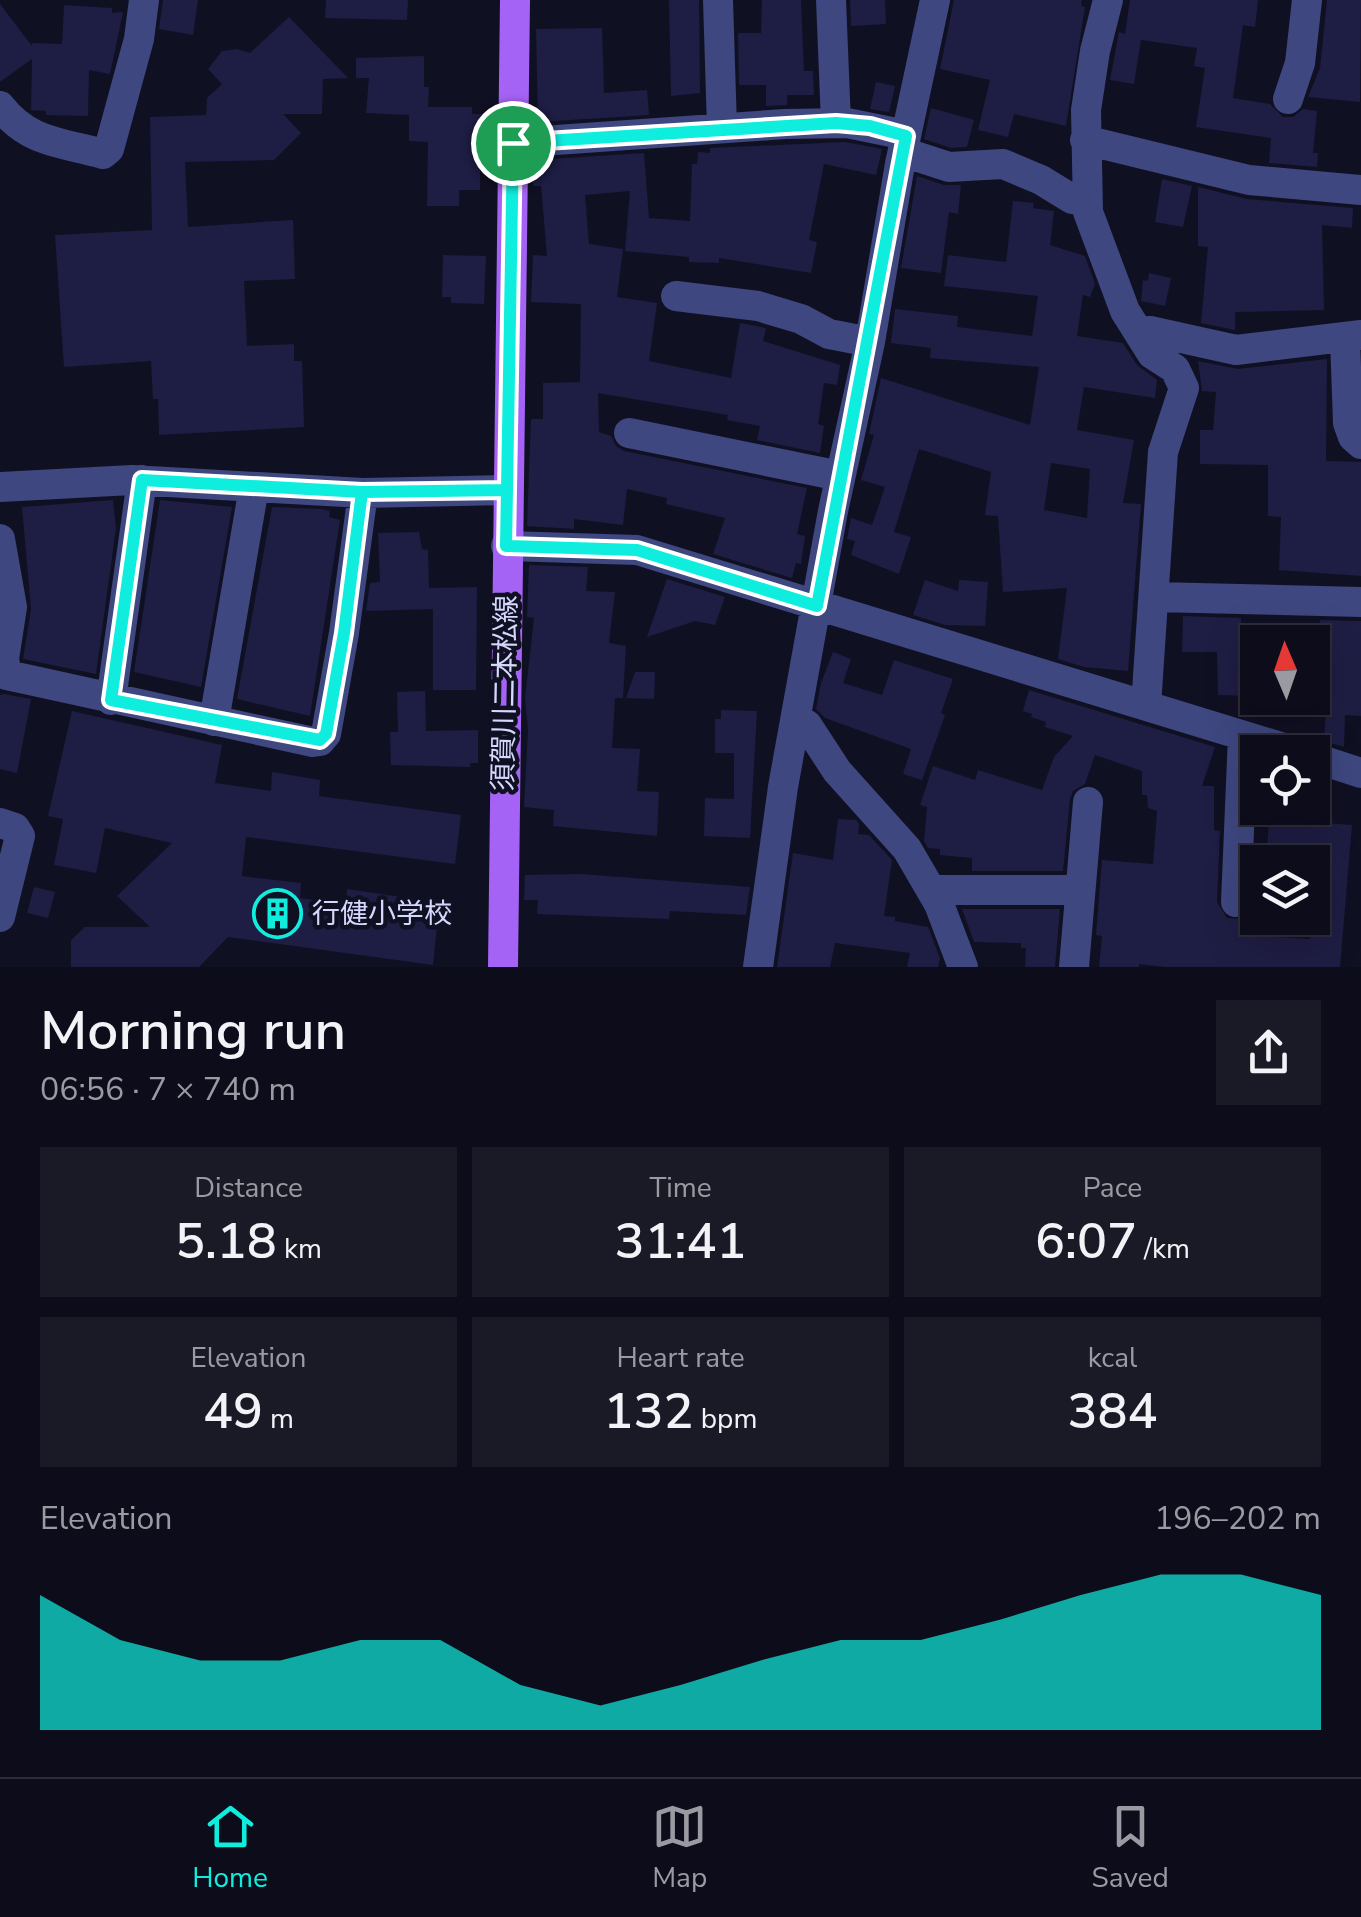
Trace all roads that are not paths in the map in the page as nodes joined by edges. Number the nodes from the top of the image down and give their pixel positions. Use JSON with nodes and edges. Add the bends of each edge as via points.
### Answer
{"nodes":[{"id":1,"x":144,"y":0,"type":"edge"},
{"id":2,"x":515,"y":0,"type":"edge"},
{"id":3,"x":718,"y":0,"type":"edge"},
{"id":4,"x":831,"y":0,"type":"edge"},
{"id":5,"x":935,"y":0,"type":"edge"},
{"id":6,"x":1108,"y":0,"type":"edge"},
{"id":7,"x":1306,"y":0,"type":"edge"},
{"id":8,"x":1288,"y":100,"type":"dead end"},
{"id":9,"x":0,"y":106,"type":"edge"},
{"id":10,"x":836,"y":123,"type":"junction"},
{"id":11,"x":722,"y":128,"type":"junction"},
{"id":12,"x":1085,"y":140,"type":"junction"},
{"id":13,"x":513,"y":143,"type":"junction"},
{"id":14,"x":904,"y":144,"type":"junction"},
{"id":15,"x":1361,"y":190,"type":"edge"},
{"id":16,"x":1087,"y":200,"type":"junction"},
{"id":17,"x":676,"y":296,"type":"dead end"},
{"id":18,"x":1140,"y":332,"type":"junction"},
{"id":19,"x":1353,"y":337,"type":"edge"},
{"id":20,"x":870,"y":342,"type":"junction"},
{"id":21,"x":629,"y":433,"type":"dead end"},
{"id":22,"x":1361,"y":444,"type":"edge"},
{"id":23,"x":840,"y":476,"type":"junction"},
{"id":24,"x":142,"y":480,"type":"junction"},
{"id":25,"x":254,"y":487,"type":"junction"},
{"id":26,"x":507,"y":490,"type":"junction"},
{"id":27,"x":1,"y":492,"type":"edge"},
{"id":28,"x":362,"y":492,"type":"junction"},
{"id":29,"x":0,"y":539,"type":"edge"},
{"id":30,"x":506,"y":546,"type":"junction"},
{"id":31,"x":3,"y":575,"type":"edge"},
{"id":32,"x":1155,"y":597,"type":"junction"},
{"id":33,"x":1361,"y":602,"type":"edge"},
{"id":34,"x":817,"y":606,"type":"junction"},
{"id":35,"x":111,"y":700,"type":"junction"},
{"id":36,"x":1146,"y":706,"type":"junction"},
{"id":37,"x":796,"y":719,"type":"junction"},
{"id":38,"x":214,"y":721,"type":"junction"},
{"id":39,"x":1240,"y":735,"type":"edge"},
{"id":40,"x":1330,"y":763,"type":"edge"},
{"id":41,"x":1361,"y":773,"type":"edge"},
{"id":42,"x":1240,"y":791,"type":"edge"},
{"id":43,"x":1088,"y":802,"type":"dead end"},
{"id":44,"x":0,"y":823,"type":"edge"},
{"id":45,"x":930,"y":890,"type":"junction"},
{"id":46,"x":1080,"y":890,"type":"junction"},
{"id":47,"x":1236,"y":902,"type":"dead end"},
{"id":48,"x":0,"y":917,"type":"edge"},
{"id":49,"x":503,"y":967,"type":"edge"},
{"id":50,"x":758,"y":967,"type":"edge"},
{"id":51,"x":962,"y":967,"type":"edge"},
{"id":52,"x":1074,"y":967,"type":"edge"}],
"edges":[{"from":1,"to":9,"type":"street","via":[[109,150],[102,154],[30,134]]},
{"from":2,"to":13,"type":"main road","name":"須賀川二本松線"},
{"from":3,"to":11,"type":"street"},
{"from":4,"to":10,"type":"street"},
{"from":5,"to":14,"type":"street"},
{"from":6,"to":12,"type":"street"},
{"from":7,"to":8,"type":"street","via":[[1300,63]]},
{"from":10,"to":11,"type":"street"},
{"from":10,"to":14,"type":"street","via":[[870,126]]},
{"from":11,"to":13,"type":"street"},
{"from":12,"to":15,"type":"street","via":[[1249,180]]},
{"from":12,"to":16,"type":"street"},
{"from":13,"to":26,"type":"main road","name":"須賀川二本松線"},
{"from":14,"to":16,"type":"street","via":[[949,167],[1003,164]]},
{"from":14,"to":20,"type":"street"},
{"from":16,"to":18,"type":"street","via":[[1125,311]]},
{"from":17,"to":20,"type":"street","via":[[758,306]]},
{"from":18,"to":19,"type":"street","via":[[1236,350]]},
{"from":18,"to":32,"type":"street","via":[[1152,354],[1176,369],[1184,388],[1163,452]]},
{"from":19,"to":22,"type":"street","via":[[1348,423]]},
{"from":20,"to":23,"type":"street"},
{"from":21,"to":23,"type":"street"},
{"from":23,"to":34,"type":"street"},
{"from":24,"to":25,"type":"street"},
{"from":24,"to":27,"type":"street"},
{"from":24,"to":35,"type":"street"},
{"from":25,"to":28,"type":"street"},
{"from":25,"to":38,"type":"street"},
{"from":26,"to":28,"type":"street"},
{"from":26,"to":30,"type":"main road","name":"須賀川二本松線"},
{"from":28,"to":38,"type":"street","via":[[326,734],[313,742]]},
{"from":29,"to":31,"type":"street"},
{"from":30,"to":34,"type":"street","via":[[637,550]]},
{"from":30,"to":49,"type":"main road","name":"須賀川二本松線"},
{"from":31,"to":35,"type":"street","via":[[13,618],[7,675]]},
{"from":32,"to":33,"type":"street"},
{"from":32,"to":36,"type":"street"},
{"from":34,"to":36,"type":"street"},
{"from":34,"to":37,"type":"street"},
{"from":35,"to":38,"type":"street"},
{"from":36,"to":39,"type":"street"},
{"from":37,"to":45,"type":"street","via":[[907,849]]},
{"from":37,"to":50,"type":"street"},
{"from":40,"to":41,"type":"street"},
{"from":42,"to":47,"type":"street"},
{"from":43,"to":46,"type":"street"},
{"from":44,"to":48,"type":"street","via":[[20,836]]},
{"from":45,"to":46,"type":"street"},
{"from":45,"to":51,"type":"street"},
{"from":46,"to":52,"type":"street"}]}
